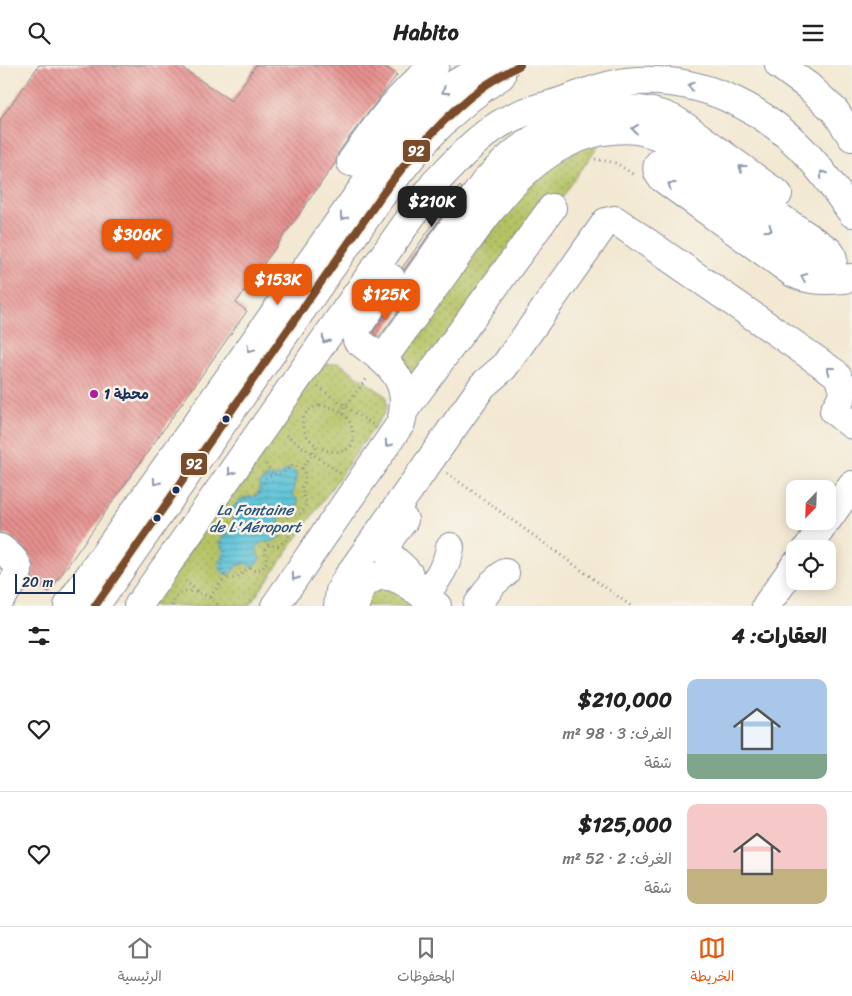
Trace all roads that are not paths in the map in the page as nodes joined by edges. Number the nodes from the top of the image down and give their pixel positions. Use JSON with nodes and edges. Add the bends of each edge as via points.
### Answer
{"nodes":[{"id":1,"x":435,"y":65,"type":"edge"},
{"id":2,"x":505,"y":65,"type":"edge"},
{"id":3,"x":520,"y":65,"type":"edge"},
{"id":4,"x":779,"y":65,"type":"edge"},
{"id":5,"x":562,"y":101,"type":"junction"},
{"id":6,"x":558,"y":137,"type":"junction"},
{"id":7,"x":852,"y":137,"type":"edge"},
{"id":8,"x":351,"y":162,"type":"dead end"},
{"id":9,"x":552,"y":208,"type":"dead end"},
{"id":10,"x":852,"y":213,"type":"edge"},
{"id":11,"x":852,"y":248,"type":"edge"},
{"id":12,"x":852,"y":278,"type":"edge"},
{"id":13,"x":375,"y":354,"type":"junction"},
{"id":14,"x":504,"y":367,"type":"junction"},
{"id":15,"x":405,"y":409,"type":"junction"},
{"id":16,"x":852,"y":425,"type":"edge"},
{"id":17,"x":852,"y":485,"type":"edge"},
{"id":18,"x":836,"y":507,"type":"edge"},
{"id":19,"x":140,"y":543,"type":"junction"},
{"id":20,"x":0,"y":548,"type":"edge"},
{"id":21,"x":364,"y":553,"type":"junction"},
{"id":22,"x":786,"y":578,"type":"edge"},
{"id":23,"x":418,"y":592,"type":"edge"},
{"id":24,"x":0,"y":598,"type":"edge"},
{"id":25,"x":68,"y":606,"type":"edge"},
{"id":26,"x":78,"y":606,"type":"edge"},
{"id":27,"x":95,"y":606,"type":"edge"},
{"id":28,"x":138,"y":606,"type":"edge"},
{"id":29,"x":275,"y":606,"type":"edge"},
{"id":30,"x":338,"y":606,"type":"edge"},
{"id":31,"x":356,"y":606,"type":"edge"},
{"id":32,"x":477,"y":606,"type":"edge"},
{"id":33,"x":491,"y":606,"type":"edge"},
{"id":34,"x":766,"y":606,"type":"edge"}],
"edges":[{"from":1,"to":8,"type":"street","via":[[396,102]]},
{"from":2,"to":25,"type":"street","one_way":true,"via":[[467,77],[440,93],[417,114]]},
{"from":3,"to":19,"type":"street","via":[[484,86],[413,153]]},
{"from":4,"to":7,"type":"street","via":[[835,111]]},
{"from":10,"to":5,"type":"street","one_way":true,"via":[[811,159],[783,131],[724,95],[692,85],[651,81],[593,89]]},
{"from":5,"to":13,"type":"street","via":[[501,142],[444,200],[355,331],[357,340]]},
{"from":5,"to":28,"type":"street","one_way":true,"via":[[516,115],[495,127],[462,154],[434,184]]},
{"from":11,"to":6,"type":"street","one_way":true,"via":[[672,119],[651,112],[606,110],[584,116]]},
{"from":12,"to":6,"type":"street","one_way":true,"via":[[817,280],[801,277],[662,178],[656,168],[663,159],[669,159],[820,265],[825,267],[833,261],[829,251],[655,134],[620,128]]},
{"from":6,"to":13,"type":"street","via":[[535,139],[517,151],[484,183]]},
{"from":9,"to":15,"type":"street"},
{"from":13,"to":15,"type":"street","via":[[395,371],[403,388]]},
{"from":16,"to":14,"type":"street","one_way":true,"via":[[834,411],[843,394],[840,379],[835,373],[615,220],[606,222]]},
{"from":14,"to":21,"type":"street","via":[[483,385]]},
{"from":14,"to":23,"type":"street","via":[[496,392],[388,543],[390,556],[411,575]]},
{"from":15,"to":29,"type":"street","one_way":true,"via":[[392,438]]},
{"from":17,"to":18,"type":"street"},
{"from":19,"to":26,"type":"street","via":[[120,548]]},
{"from":19,"to":27,"type":"street"},
{"from":20,"to":24,"type":"street","via":[[14,559],[19,572]]},
{"from":21,"to":23,"type":"street"},
{"from":21,"to":30,"type":"street","via":[[340,591]]},
{"from":22,"to":34,"type":"street"},
{"from":23,"to":31,"type":"street","via":[[387,575],[374,577],[357,595]]},
{"from":32,"to":33,"type":"street","via":[[493,583],[505,573],[501,589]]}]}
